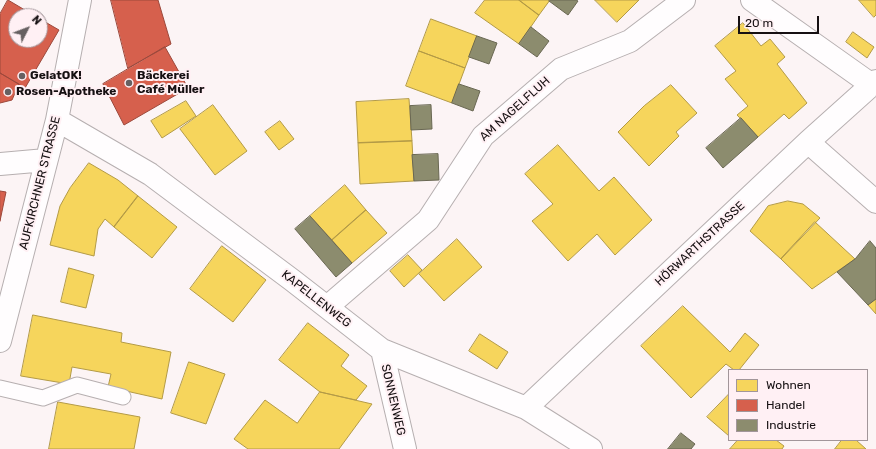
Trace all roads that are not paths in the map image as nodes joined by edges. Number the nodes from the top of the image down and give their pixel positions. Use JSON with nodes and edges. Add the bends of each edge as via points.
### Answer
{"nodes":[{"id":1,"x":80,"y":0,"type":"edge"},
{"id":2,"x":684,"y":0,"type":"edge"},
{"id":3,"x":752,"y":0,"type":"edge"},
{"id":4,"x":874,"y":83,"type":"edge"},
{"id":5,"x":57,"y":120,"type":"junction"},
{"id":6,"x":808,"y":142,"type":"junction"},
{"id":7,"x":46,"y":160,"type":"junction"},
{"id":8,"x":0,"y":164,"type":"edge"},
{"id":9,"x":876,"y":202,"type":"edge"},
{"id":10,"x":327,"y":307,"type":"junction"},
{"id":11,"x":0,"y":341,"type":"edge"},
{"id":12,"x":382,"y":350,"type":"junction"},
{"id":13,"x":0,"y":388,"type":"edge"},
{"id":14,"x":123,"y":397,"type":"dead end"},
{"id":15,"x":526,"y":408,"type":"junction"},
{"id":16,"x":404,"y":449,"type":"edge"},
{"id":17,"x":592,"y":449,"type":"edge"}],
"edges":[{"from":1,"to":5,"type":"street","name":"AUFKIRCHNER STRASSE"},
{"from":2,"to":10,"type":"street","name":"AM NAGELFLUH","via":[[630,41],[560,69],[530,94],[483,136],[428,220]]},
{"from":3,"to":4,"type":"street"},
{"from":4,"to":6,"type":"street","name":"HÖRWARTHSTRASSE"},
{"from":5,"to":7,"type":"street","name":"AUFKIRCHNER STRASSE"},
{"from":5,"to":10,"type":"street","name":"KAPELLENWEG","via":[[150,174]]},
{"from":6,"to":9,"type":"street"},
{"from":6,"to":15,"type":"street","name":"HÖRWARTHSTRASSE"},
{"from":7,"to":8,"type":"street"},
{"from":7,"to":11,"type":"street","name":"AUFKIRCHNER STRASSE"},
{"from":10,"to":12,"type":"street","name":"KAPELLENWEG"},
{"from":12,"to":15,"type":"street","name":"KAPELLENWEG"},
{"from":12,"to":16,"type":"street","name":"SONNENWEG"},
{"from":13,"to":14,"type":"lane","via":[[43,398],[77,385]]},
{"from":15,"to":17,"type":"street","name":"KAPELLENWEG"}]}
